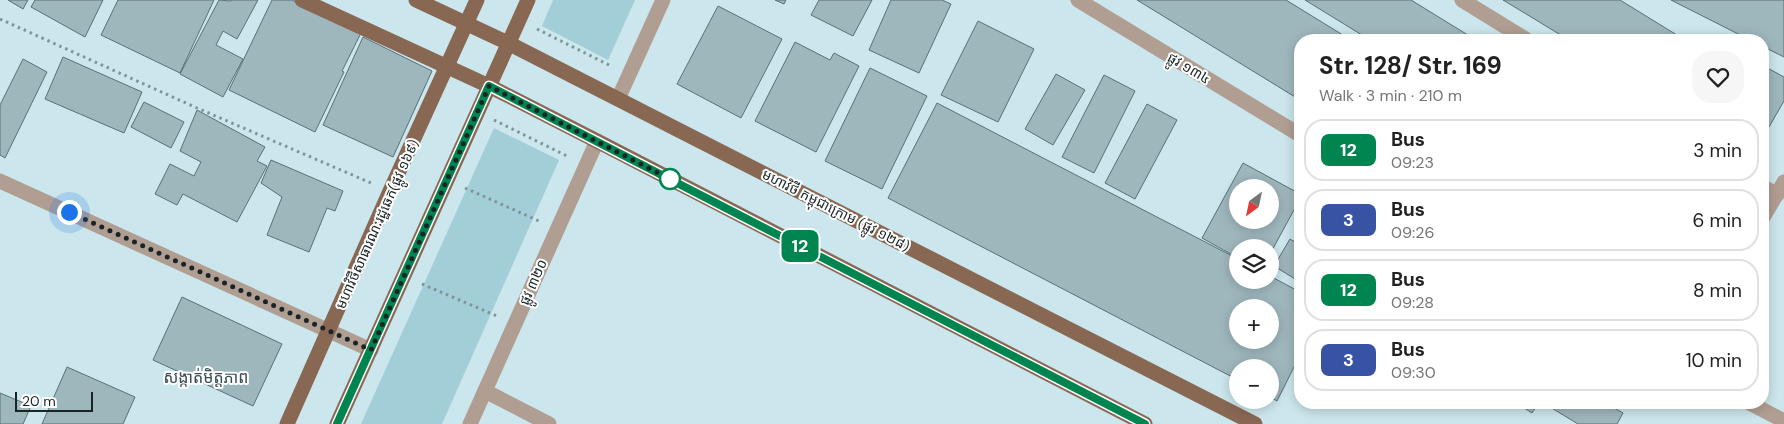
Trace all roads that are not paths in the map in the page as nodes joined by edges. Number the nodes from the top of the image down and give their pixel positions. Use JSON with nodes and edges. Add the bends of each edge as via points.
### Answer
{"nodes":[{"id":1,"x":302,"y":0,"type":"edge"},
{"id":2,"x":416,"y":0,"type":"edge"},
{"id":3,"x":477,"y":0,"type":"edge"},
{"id":4,"x":528,"y":0,"type":"edge"},
{"id":5,"x":663,"y":0,"type":"edge"},
{"id":6,"x":1078,"y":0,"type":"edge"},
{"id":7,"x":1462,"y":0,"type":"edge"},
{"id":8,"x":467,"y":24,"type":"junction"},
{"id":9,"x":1517,"y":34,"type":"edge"},
{"id":10,"x":508,"y":43,"type":"junction"},
{"id":11,"x":447,"y":67,"type":"junction"},
{"id":12,"x":489,"y":86,"type":"junction"},
{"id":13,"x":618,"y":99,"type":"junction"},
{"id":14,"x":1294,"y":131,"type":"edge"},
{"id":15,"x":597,"y":141,"type":"junction"},
{"id":16,"x":0,"y":181,"type":"edge"},
{"id":17,"x":1781,"y":188,"type":"edge"},
{"id":18,"x":1769,"y":208,"type":"edge"},
{"id":19,"x":329,"y":331,"type":"junction"},
{"id":20,"x":371,"y":350,"type":"junction"},
{"id":21,"x":485,"y":391,"type":"junction"},
{"id":22,"x":1761,"y":409,"type":"edge"},
{"id":23,"x":1784,"y":421,"type":"edge"},
{"id":24,"x":287,"y":424,"type":"edge"},
{"id":25,"x":337,"y":424,"type":"edge"},
{"id":26,"x":470,"y":424,"type":"edge"},
{"id":27,"x":549,"y":424,"type":"edge"},
{"id":28,"x":1145,"y":424,"type":"edge"},
{"id":29,"x":1255,"y":424,"type":"edge"}],
"edges":[{"from":1,"to":11,"type":"main road"},
{"from":2,"to":8,"type":"main road","name":"មហាវិថី កម្ពុជាក្រោម (ផ្លូវ ១២៨)"},
{"from":3,"to":8,"type":"main road","name":"មហាវិថីសាធារណៈរដ្ឋឆេក(ផ្លូវ ១៦៩)"},
{"from":4,"to":10,"type":"main road"},
{"from":5,"to":13,"type":"street"},
{"from":6,"to":14,"type":"street","name":"ផ្លូវ ១៣៤"},
{"from":7,"to":9,"type":"street"},
{"from":8,"to":10,"type":"main road","name":"មហាវិថី កម្ពុជាក្រោម (ផ្លូវ ១២៨)"},
{"from":8,"to":11,"type":"main road","name":"មហាវិថីសាធារណៈរដ្ឋឆេក(ផ្លូវ ១៦៩)"},
{"from":10,"to":12,"type":"main road"},
{"from":10,"to":13,"type":"main road","name":"មហាវិថី កម្ពុជាក្រោម (ផ្លូវ ១២៨)"},
{"from":11,"to":12,"type":"main road"},
{"from":11,"to":19,"type":"main road","name":"មហាវិថីសាធារណៈរដ្ឋឆេក(ផ្លូវ ១៦៩)"},
{"from":12,"to":15,"type":"main road"},
{"from":12,"to":20,"type":"main road"},
{"from":13,"to":29,"type":"main road","name":"មហាវិថី កម្ពុជាក្រោម (ផ្លូវ ១២៨)"},
{"from":15,"to":21,"type":"street","name":"ផ្លូវ ៣២០"},
{"from":15,"to":28,"type":"main road"},
{"from":16,"to":19,"type":"street"},
{"from":17,"to":18,"type":"street"},
{"from":19,"to":20,"type":"street"},
{"from":19,"to":24,"type":"main road","name":"មហាវិថីសាធារណៈរដ្ឋឆេក(ផ្លូវ ១៦៩)"},
{"from":20,"to":25,"type":"main road"},
{"from":21,"to":26,"type":"street","name":"ផ្លូវ ៣២០"},
{"from":21,"to":27,"type":"street"},
{"from":22,"to":23,"type":"street"}]}
